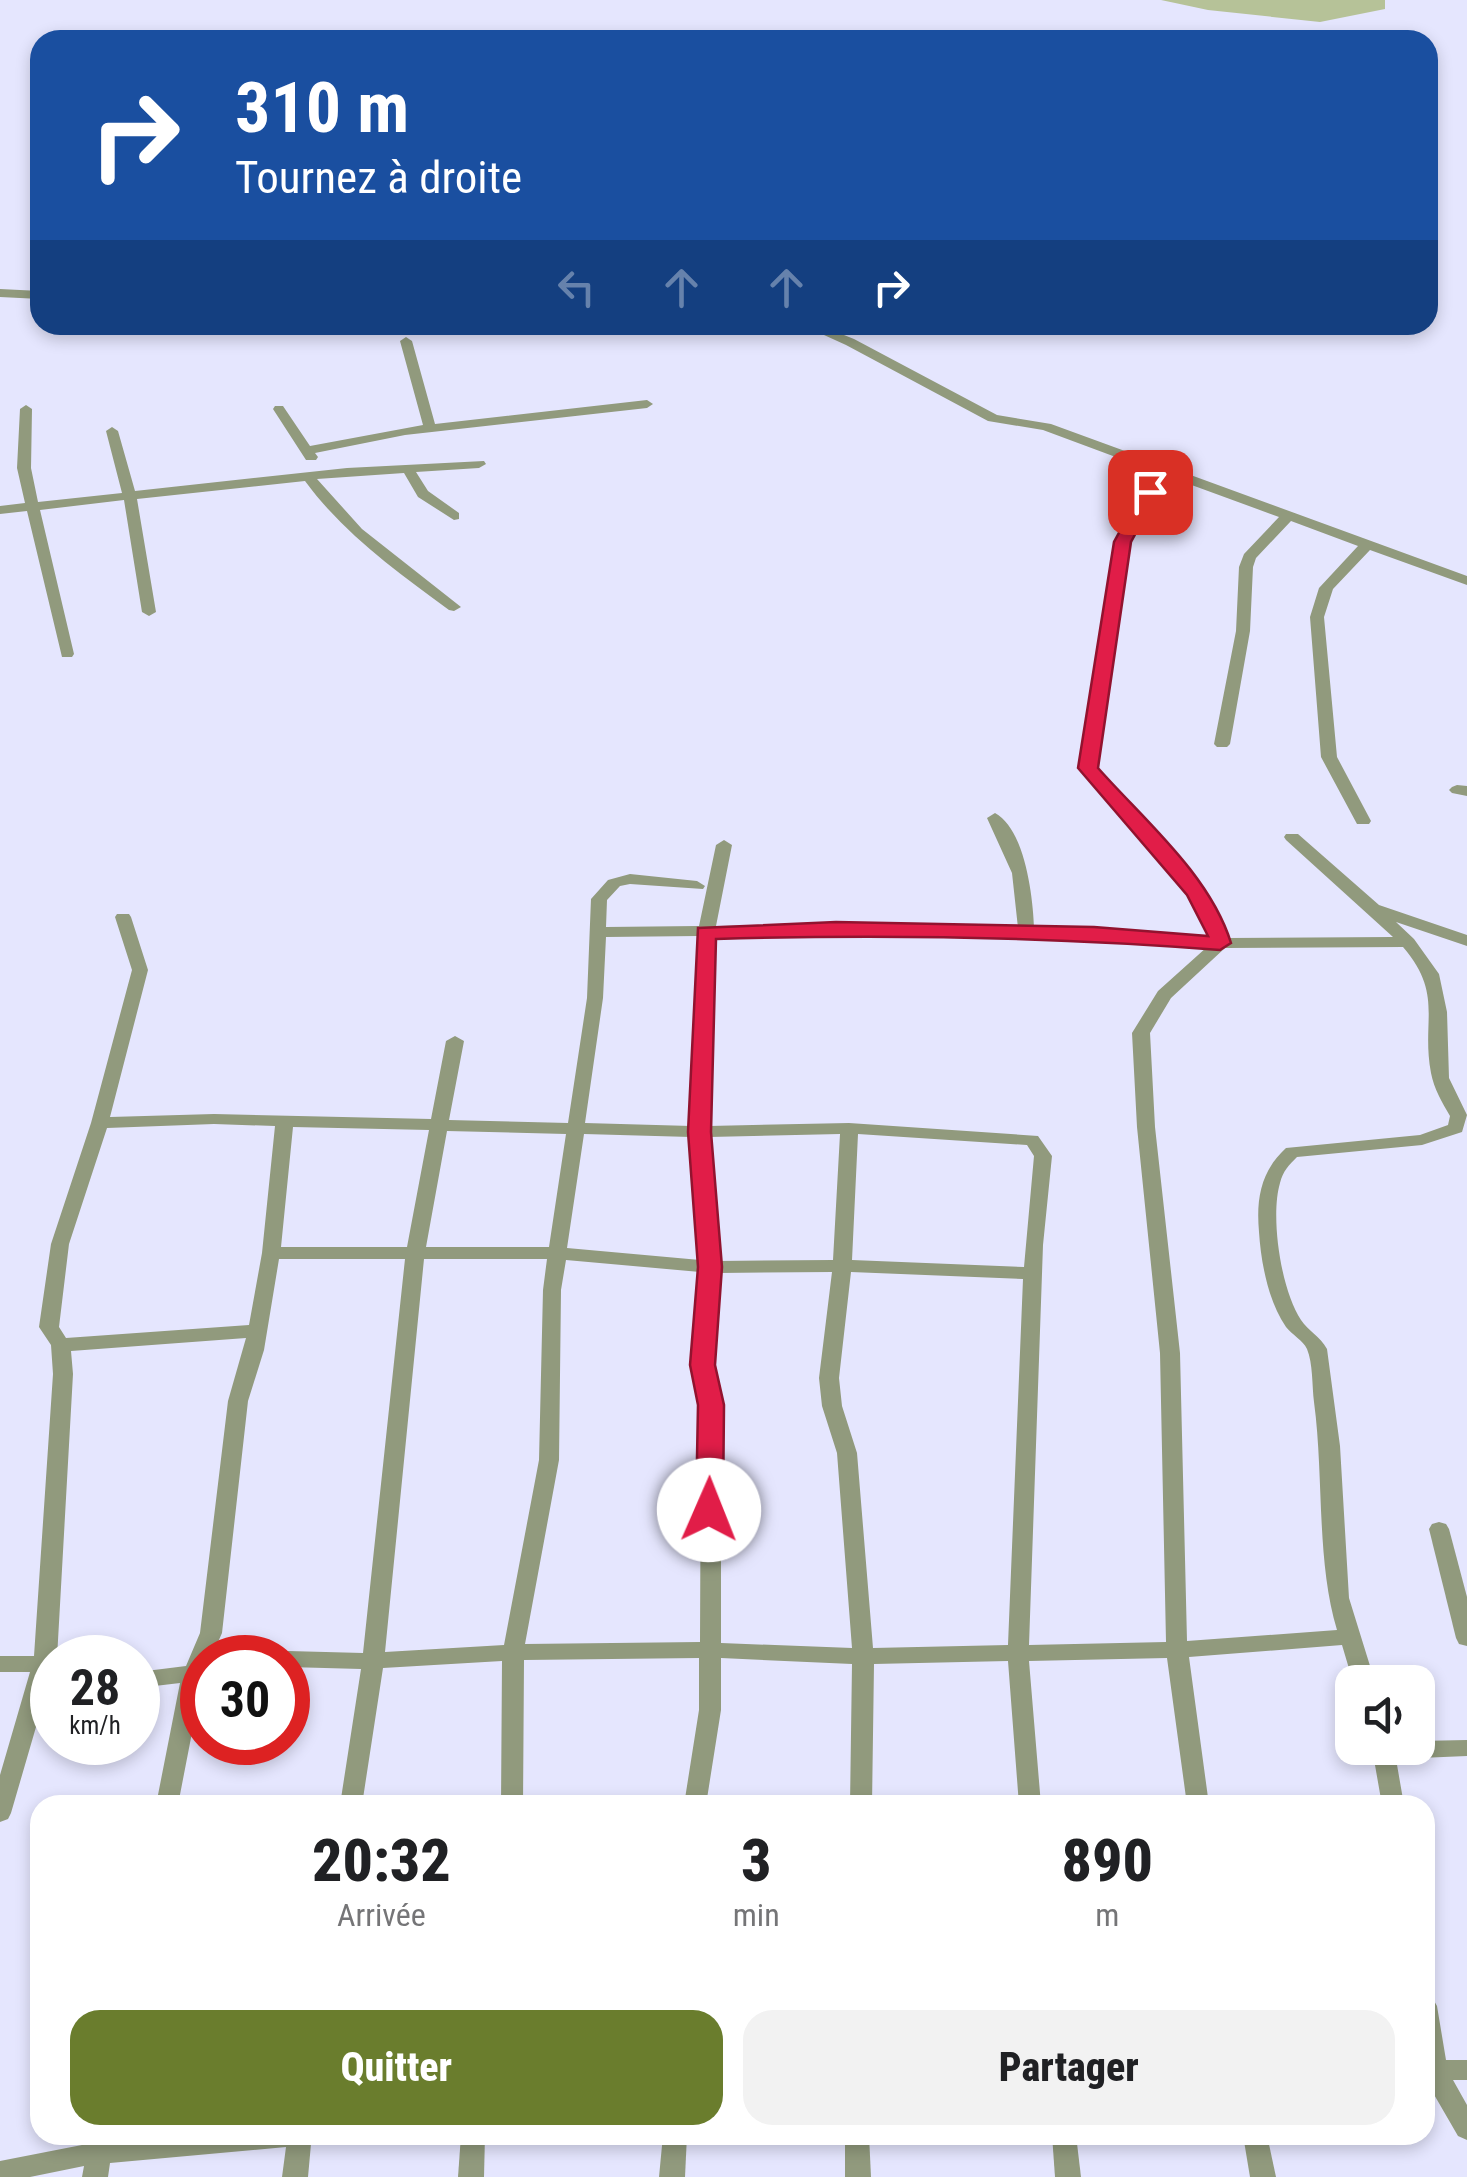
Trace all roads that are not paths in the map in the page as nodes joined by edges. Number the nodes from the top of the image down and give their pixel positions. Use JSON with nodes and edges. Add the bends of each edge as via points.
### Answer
{"nodes":[{"id":1,"x":0,"y":293,"type":"edge"},
{"id":2,"x":30,"y":294,"type":"edge"},
{"id":3,"x":830,"y":335,"type":"edge"},
{"id":4,"x":855,"y":335,"type":"edge"},
{"id":5,"x":406,"y":341,"type":"dead end"},
{"id":6,"x":871,"y":353,"type":"junction"},
{"id":7,"x":647,"y":404,"type":"dead end"},
{"id":8,"x":26,"y":408,"type":"dead end"},
{"id":9,"x":278,"y":409,"type":"dead end"},
{"id":10,"x":430,"y":428,"type":"junction"},
{"id":11,"x":112,"y":431,"type":"dead end"},
{"id":12,"x":305,"y":451,"type":"junction"},
{"id":13,"x":480,"y":464,"type":"dead end"},
{"id":14,"x":408,"y":468,"type":"junction"},
{"id":15,"x":1164,"y":470,"type":"junction"},
{"id":16,"x":330,"y":474,"type":"junction"},
{"id":17,"x":309,"y":477,"type":"junction"},
{"id":18,"x":128,"y":498,"type":"junction"},
{"id":19,"x":31,"y":507,"type":"junction"},
{"id":20,"x":0,"y":510,"type":"edge"},
{"id":21,"x":454,"y":516,"type":"dead end"},
{"id":22,"x":1286,"y":517,"type":"junction"},
{"id":23,"x":1365,"y":547,"type":"junction"},
{"id":24,"x":1467,"y":581,"type":"edge"},
{"id":25,"x":454,"y":607,"type":"dead end"},
{"id":26,"x":148,"y":612,"type":"dead end"},
{"id":27,"x":67,"y":654,"type":"dead end"},
{"id":28,"x":1222,"y":744,"type":"dead end"},
{"id":29,"x":995,"y":818,"type":"dead end"},
{"id":30,"x":1363,"y":821,"type":"dead end"},
{"id":31,"x":1292,"y":837,"type":"dead end"},
{"id":32,"x":724,"y":845,"type":"dead end"},
{"id":33,"x":697,"y":886,"type":"dead end"},
{"id":34,"x":1366,"y":906,"type":"junction"},
{"id":35,"x":124,"y":917,"type":"dead end"},
{"id":36,"x":597,"y":932,"type":"junction"},
{"id":37,"x":1026,"y":932,"type":"junction"},
{"id":38,"x":706,"y":933,"type":"junction"},
{"id":39,"x":1467,"y":941,"type":"edge"},
{"id":40,"x":1408,"y":942,"type":"junction"},
{"id":41,"x":1220,"y":943,"type":"junction"},
{"id":42,"x":455,"y":1041,"type":"dead end"},
{"id":43,"x":284,"y":1122,"type":"junction"},
{"id":44,"x":100,"y":1123,"type":"junction"},
{"id":45,"x":574,"y":1126,"type":"junction"},
{"id":46,"x":437,"y":1127,"type":"junction"},
{"id":47,"x":849,"y":1128,"type":"junction"},
{"id":48,"x":700,"y":1132,"type":"junction"},
{"id":49,"x":271,"y":1253,"type":"junction"},
{"id":50,"x":555,"y":1253,"type":"junction"},
{"id":51,"x":414,"y":1255,"type":"junction"},
{"id":52,"x":842,"y":1266,"type":"junction"},
{"id":53,"x":710,"y":1267,"type":"junction"},
{"id":54,"x":1035,"y":1273,"type":"junction"},
{"id":55,"x":254,"y":1330,"type":"junction"},
{"id":56,"x":61,"y":1345,"type":"junction"},
{"id":57,"x":1439,"y":1529,"type":"dead end"},
{"id":58,"x":50,"y":1635,"type":"edge"},
{"id":59,"x":210,"y":1635,"type":"edge"},
{"id":60,"x":1350,"y":1637,"type":"junction"},
{"id":61,"x":1467,"y":1638,"type":"edge"},
{"id":62,"x":707,"y":1650,"type":"junction"},
{"id":63,"x":1176,"y":1650,"type":"junction"},
{"id":64,"x":513,"y":1652,"type":"junction"},
{"id":65,"x":1018,"y":1653,"type":"junction"},
{"id":66,"x":863,"y":1656,"type":"junction"},
{"id":67,"x":310,"y":1660,"type":"edge"},
{"id":68,"x":372,"y":1661,"type":"junction"},
{"id":69,"x":30,"y":1663,"type":"edge"},
{"id":70,"x":0,"y":1664,"type":"edge"},
{"id":71,"x":1359,"y":1665,"type":"edge"},
{"id":72,"x":30,"y":1719,"type":"edge"},
{"id":73,"x":1435,"y":1748,"type":"edge"},
{"id":74,"x":1467,"y":1748,"type":"edge"},
{"id":75,"x":180,"y":1750,"type":"edge"},
{"id":76,"x":1387,"y":1765,"type":"edge"},
{"id":77,"x":169,"y":1795,"type":"edge"},
{"id":78,"x":352,"y":1795,"type":"edge"},
{"id":79,"x":512,"y":1795,"type":"edge"},
{"id":80,"x":697,"y":1795,"type":"edge"},
{"id":81,"x":861,"y":1795,"type":"edge"},
{"id":82,"x":1029,"y":1795,"type":"edge"},
{"id":83,"x":1197,"y":1795,"type":"edge"},
{"id":84,"x":1391,"y":1795,"type":"edge"},
{"id":85,"x":0,"y":1813,"type":"edge"},
{"id":86,"x":1435,"y":2070,"type":"edge"},
{"id":87,"x":1467,"y":2070,"type":"edge"},
{"id":88,"x":1435,"y":2078,"type":"edge"},
{"id":89,"x":1467,"y":2130,"type":"edge"},
{"id":90,"x":200,"y":2145,"type":"edge"},
{"id":91,"x":300,"y":2145,"type":"edge"},
{"id":92,"x":473,"y":2145,"type":"edge"},
{"id":93,"x":674,"y":2145,"type":"edge"},
{"id":94,"x":858,"y":2145,"type":"edge"},
{"id":95,"x":1065,"y":2145,"type":"edge"},
{"id":96,"x":1257,"y":2145,"type":"edge"},
{"id":97,"x":98,"y":2155,"type":"edge"},
{"id":98,"x":0,"y":2172,"type":"edge"},
{"id":99,"x":295,"y":2177,"type":"edge"},
{"id":100,"x":471,"y":2177,"type":"edge"},
{"id":101,"x":672,"y":2177,"type":"edge"},
{"id":102,"x":858,"y":2177,"type":"edge"},
{"id":103,"x":1068,"y":2177,"type":"edge"},
{"id":104,"x":1263,"y":2177,"type":"edge"}],
"edges":[{"from":1,"to":2,"type":"street"},
{"from":3,"to":6,"type":"street"},
{"from":4,"to":6,"type":"street"},
{"from":5,"to":10,"type":"street"},
{"from":6,"to":15,"type":"street","via":[[992,418],[1046,427]]},
{"from":7,"to":10,"type":"street"},
{"from":8,"to":19,"type":"street","via":[[24,468]]},
{"from":9,"to":12,"type":"street"},
{"from":10,"to":12,"type":"street"},
{"from":11,"to":18,"type":"street"},
{"from":12,"to":16,"type":"street"},
{"from":13,"to":14,"type":"street"},
{"from":14,"to":16,"type":"street"},
{"from":14,"to":21,"type":"street","via":[[423,494]]},
{"from":15,"to":22,"type":"street"},
{"from":15,"to":41,"type":"street","via":[[1122,542],[1088,768],[1196,892]]},
{"from":16,"to":17,"type":"street"},
{"from":17,"to":18,"type":"street"},
{"from":17,"to":25,"type":"street","via":[[362,538]]},
{"from":18,"to":19,"type":"street"},
{"from":18,"to":26,"type":"street"},
{"from":19,"to":20,"type":"street"},
{"from":19,"to":27,"type":"street"},
{"from":22,"to":23,"type":"street"},
{"from":22,"to":28,"type":"street","via":[[1246,567]]},
{"from":23,"to":24,"type":"street"},
{"from":23,"to":30,"type":"street","via":[[1326,588],[1317,617],[1329,757]]},
{"from":29,"to":37,"type":"street","via":[[1020,859]]},
{"from":31,"to":34,"type":"street"},
{"from":32,"to":38,"type":"street"},
{"from":33,"to":36,"type":"street","via":[[614,883],[599,900]]},
{"from":34,"to":39,"type":"street"},
{"from":34,"to":40,"type":"street"},
{"from":35,"to":44,"type":"street","via":[[140,970]]},
{"from":36,"to":38,"type":"street"},
{"from":36,"to":45,"type":"street","via":[[595,998]]},
{"from":37,"to":38,"type":"street"},
{"from":37,"to":41,"type":"street"},
{"from":38,"to":48,"type":"street"},
{"from":40,"to":41,"type":"street"},
{"from":40,"to":60,"type":"street","via":[[1431,974],[1438,1001],[1437,1080],[1459,1116],[1456,1128],[1422,1140],[1292,1152],[1280,1162],[1267,1220],[1266,1242],[1293,1324],[1317,1349],[1338,1598]]},
{"from":41,"to":63,"type":"street","via":[[1164,995],[1141,1032],[1170,1353]]},
{"from":42,"to":46,"type":"street"},
{"from":43,"to":44,"type":"street"},
{"from":43,"to":46,"type":"street"},
{"from":43,"to":49,"type":"street"},
{"from":44,"to":56,"type":"street","via":[[60,1244],[49,1326]]},
{"from":45,"to":46,"type":"street"},
{"from":45,"to":48,"type":"street"},
{"from":45,"to":50,"type":"street"},
{"from":46,"to":51,"type":"street"},
{"from":47,"to":48,"type":"street"},
{"from":47,"to":52,"type":"street"},
{"from":47,"to":54,"type":"street","via":[[1032,1140],[1042,1156]]},
{"from":48,"to":53,"type":"street"},
{"from":49,"to":51,"type":"street"},
{"from":49,"to":55,"type":"street"},
{"from":50,"to":51,"type":"street"},
{"from":50,"to":53,"type":"street"},
{"from":50,"to":64,"type":"street","via":[[549,1460]]},
{"from":51,"to":68,"type":"street"},
{"from":52,"to":53,"type":"street"},
{"from":52,"to":54,"type":"street"},
{"from":52,"to":66,"type":"street","via":[[829,1378],[847,1454]]},
{"from":53,"to":62,"type":"street","via":[[703,1365],[711,1405]]},
{"from":54,"to":65,"type":"street"},
{"from":55,"to":56,"type":"street"},
{"from":55,"to":59,"type":"street","via":[[238,1401]]},
{"from":56,"to":58,"type":"street"},
{"from":57,"to":61,"type":"street"},
{"from":60,"to":63,"type":"street"},
{"from":60,"to":71,"type":"street"},
{"from":62,"to":64,"type":"street"},
{"from":62,"to":66,"type":"street"},
{"from":62,"to":80,"type":"street","via":[[710,1710]]},
{"from":63,"to":65,"type":"street"},
{"from":63,"to":83,"type":"street"},
{"from":64,"to":68,"type":"street"},
{"from":64,"to":79,"type":"street"},
{"from":65,"to":66,"type":"street"},
{"from":65,"to":82,"type":"street"},
{"from":66,"to":81,"type":"street"},
{"from":67,"to":68,"type":"street"},
{"from":68,"to":78,"type":"street"},
{"from":69,"to":70,"type":"street"},
{"from":72,"to":85,"type":"street"},
{"from":73,"to":74,"type":"street"},
{"from":75,"to":77,"type":"street"},
{"from":76,"to":84,"type":"street"},
{"from":86,"to":87,"type":"street"},
{"from":88,"to":89,"type":"street"},
{"from":90,"to":97,"type":"street"},
{"from":91,"to":99,"type":"street"},
{"from":92,"to":100,"type":"street"},
{"from":93,"to":101,"type":"street"},
{"from":94,"to":102,"type":"street"},
{"from":95,"to":103,"type":"street"},
{"from":96,"to":104,"type":"street"},
{"from":97,"to":98,"type":"street"}]}
